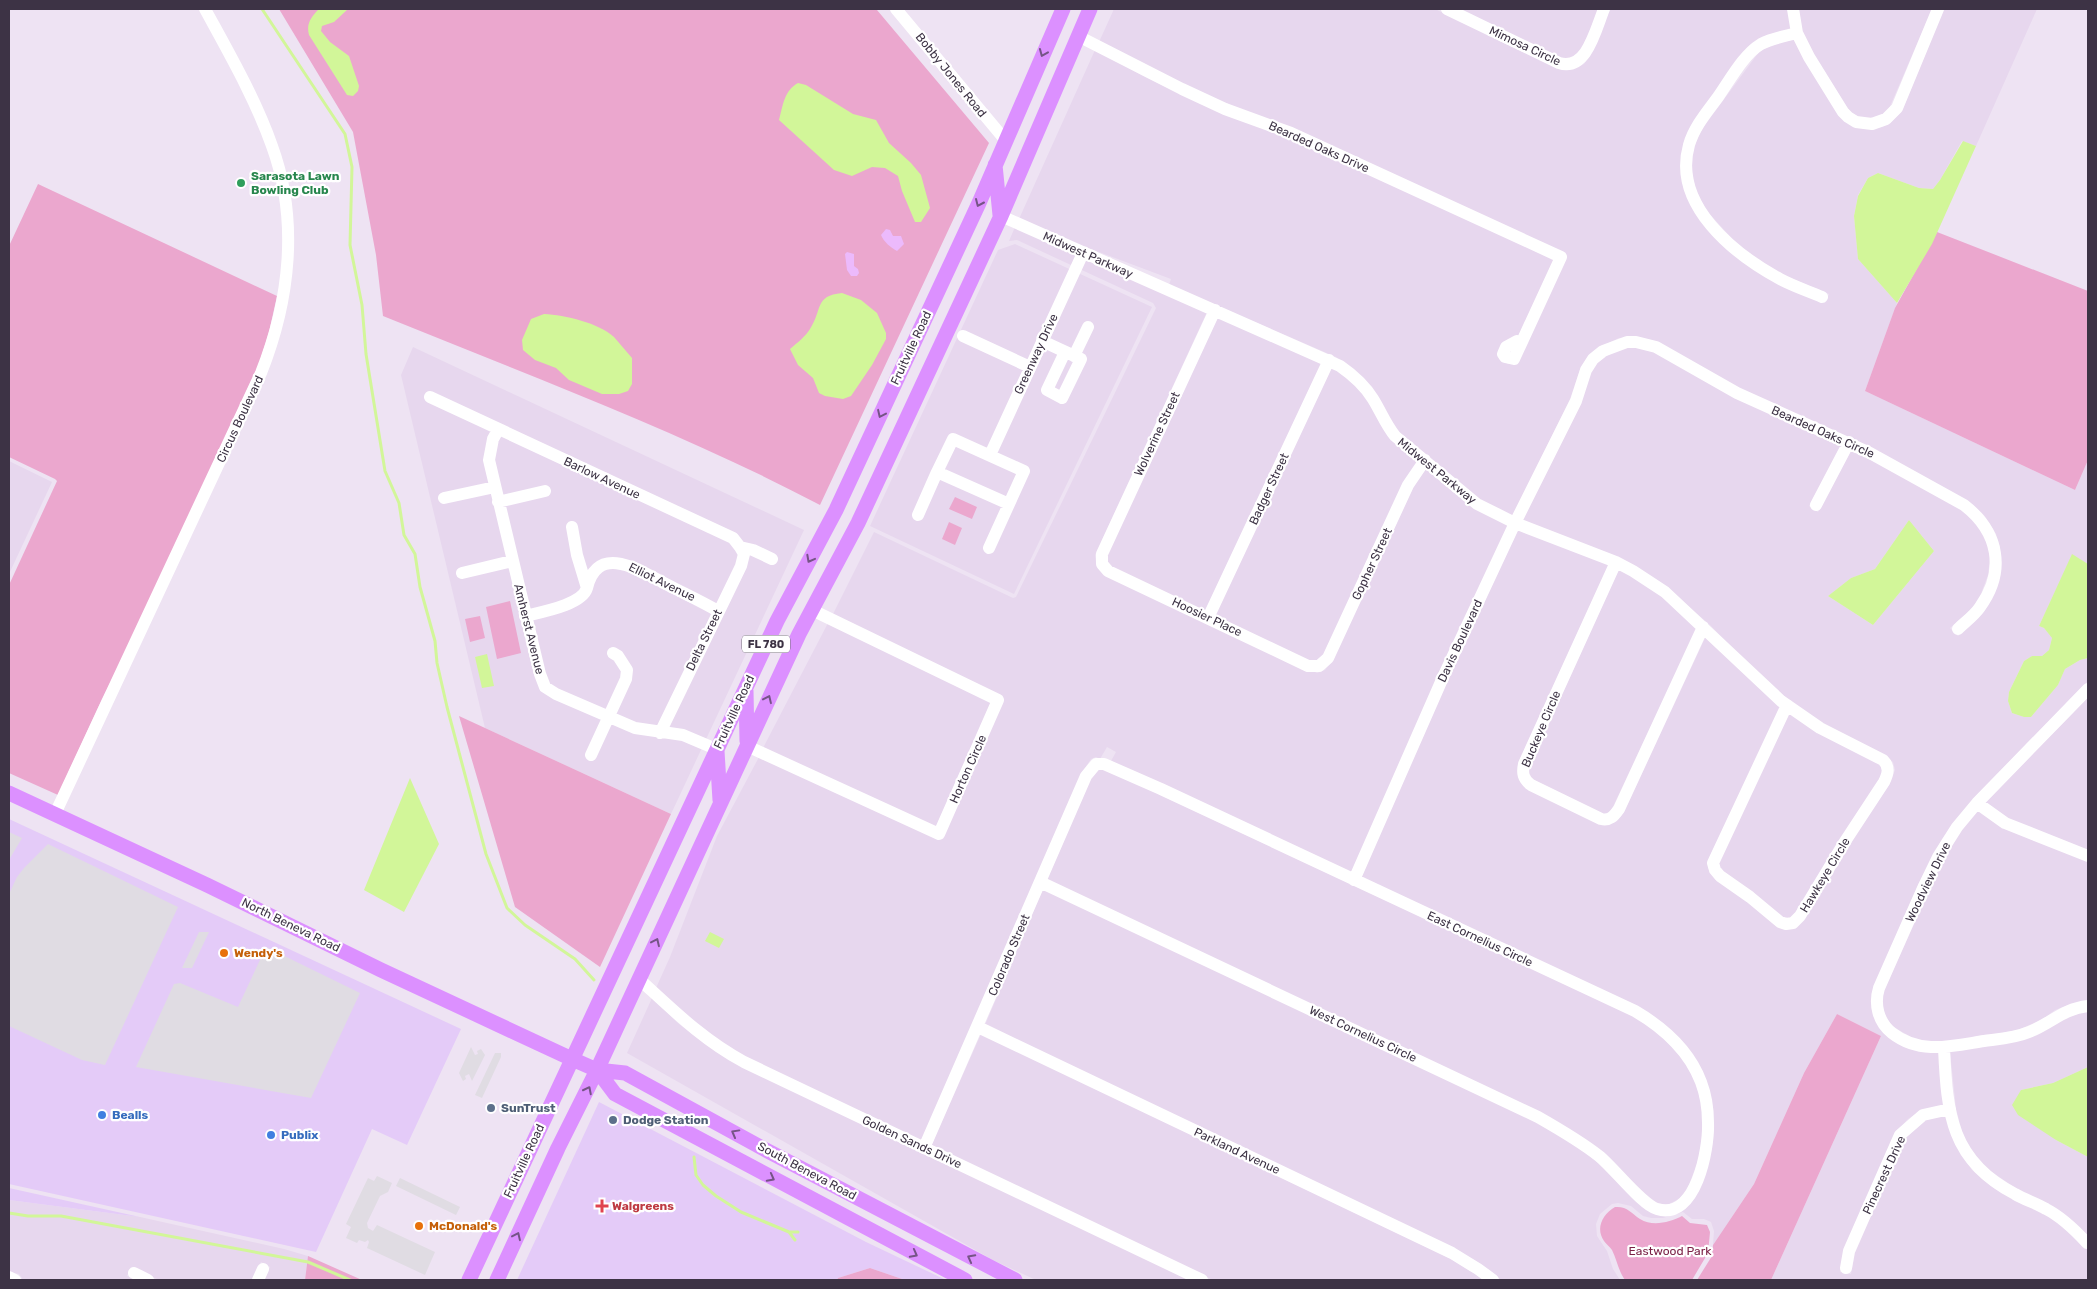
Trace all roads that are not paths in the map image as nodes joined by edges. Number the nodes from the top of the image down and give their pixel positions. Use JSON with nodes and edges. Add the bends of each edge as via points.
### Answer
{"nodes":[{"id":1,"x":204,"y":9,"type":"edge"},
{"id":2,"x":896,"y":9,"type":"edge"},
{"id":3,"x":1063,"y":9,"type":"edge"},
{"id":4,"x":1090,"y":9,"type":"edge"},
{"id":5,"x":1447,"y":9,"type":"edge"},
{"id":6,"x":1604,"y":9,"type":"edge"},
{"id":7,"x":1793,"y":9,"type":"edge"},
{"id":8,"x":1938,"y":9,"type":"edge"},
{"id":9,"x":1797,"y":33,"type":"junction"},
{"id":10,"x":1078,"y":36,"type":"junction"},
{"id":11,"x":1006,"y":141,"type":"junction"},
{"id":12,"x":995,"y":164,"type":"junction"},
{"id":13,"x":1001,"y":216,"type":"junction"},
{"id":14,"x":1083,"y":253,"type":"junction"},
{"id":15,"x":1822,"y":297,"type":"dead end"},
{"id":16,"x":1214,"y":310,"type":"junction"},
{"id":17,"x":1088,"y":327,"type":"dead end"},
{"id":18,"x":963,"y":336,"type":"dead end"},
{"id":19,"x":1042,"y":341,"type":"junction"},
{"id":20,"x":1521,"y":343,"type":"dead end"},
{"id":21,"x":1329,"y":360,"type":"junction"},
{"id":22,"x":1030,"y":367,"type":"junction"},
{"id":23,"x":430,"y":397,"type":"dead end"},
{"id":24,"x":1573,"y":406,"type":"joint"},
{"id":25,"x":498,"y":430,"type":"junction"},
{"id":26,"x":1849,"y":442,"type":"junction"},
{"id":27,"x":990,"y":455,"type":"junction"},
{"id":28,"x":1425,"y":460,"type":"junction"},
{"id":29,"x":937,"y":472,"type":"junction"},
{"id":30,"x":495,"y":487,"type":"junction"},
{"id":31,"x":545,"y":492,"type":"dead end"},
{"id":32,"x":444,"y":498,"type":"dead end"},
{"id":33,"x":498,"y":502,"type":"junction"},
{"id":34,"x":1009,"y":504,"type":"junction"},
{"id":35,"x":1816,"y":505,"type":"dead end"},
{"id":36,"x":918,"y":514,"type":"dead end"},
{"id":37,"x":1515,"y":523,"type":"junction"},
{"id":38,"x":572,"y":527,"type":"dead end"},
{"id":39,"x":740,"y":547,"type":"junction"},
{"id":40,"x":989,"y":548,"type":"dead end"},
{"id":41,"x":772,"y":559,"type":"dead end"},
{"id":42,"x":1101,"y":559,"type":"joint"},
{"id":43,"x":512,"y":560,"type":"junction"},
{"id":44,"x":1616,"y":562,"type":"junction"},
{"id":45,"x":462,"y":573,"type":"dead end"},
{"id":46,"x":587,"y":588,"type":"junction"},
{"id":47,"x":812,"y":610,"type":"junction"},
{"id":48,"x":718,"y":611,"type":"junction"},
{"id":49,"x":524,"y":616,"type":"junction"},
{"id":50,"x":1208,"y":618,"type":"junction"},
{"id":51,"x":1704,"y":627,"type":"junction"},
{"id":52,"x":1958,"y":629,"type":"dead end"},
{"id":53,"x":613,"y":653,"type":"dead end"},
{"id":54,"x":1319,"y":666,"type":"joint"},
{"id":55,"x":746,"y":688,"type":"junction"},
{"id":56,"x":2088,"y":689,"type":"edge"},
{"id":57,"x":1787,"y":705,"type":"junction"},
{"id":58,"x":610,"y":717,"type":"junction"},
{"id":59,"x":660,"y":732,"type":"junction"},
{"id":60,"x":747,"y":746,"type":"junction"},
{"id":61,"x":716,"y":749,"type":"junction"},
{"id":62,"x":591,"y":755,"type":"dead end"},
{"id":63,"x":1103,"y":761,"type":"joint"},
{"id":64,"x":1888,"y":767,"type":"joint"},
{"id":65,"x":9,"y":793,"type":"edge"},
{"id":66,"x":720,"y":801,"type":"junction"},
{"id":67,"x":1977,"y":803,"type":"junction"},
{"id":68,"x":55,"y":814,"type":"junction"},
{"id":69,"x":2088,"y":856,"type":"edge"},
{"id":70,"x":1354,"y":880,"type":"junction"},
{"id":71,"x":1040,"y":882,"type":"junction"},
{"id":72,"x":639,"y":979,"type":"junction"},
{"id":73,"x":2088,"y":1006,"type":"edge"},
{"id":74,"x":978,"y":1027,"type":"junction"},
{"id":75,"x":1944,"y":1048,"type":"junction"},
{"id":76,"x":572,"y":1059,"type":"junction"},
{"id":77,"x":598,"y":1070,"type":"junction"},
{"id":78,"x":1950,"y":1110,"type":"junction"},
{"id":79,"x":924,"y":1148,"type":"junction"},
{"id":80,"x":1668,"y":1210,"type":"joint"},
{"id":81,"x":2087,"y":1243,"type":"edge"},
{"id":82,"x":1846,"y":1268,"type":"dead end"},
{"id":83,"x":134,"y":1274,"type":"dead end"},
{"id":84,"x":9,"y":1277,"type":"edge"},
{"id":85,"x":15,"y":1280,"type":"edge"},
{"id":86,"x":148,"y":1280,"type":"edge"},
{"id":87,"x":469,"y":1280,"type":"edge"},
{"id":88,"x":497,"y":1280,"type":"edge"},
{"id":89,"x":964,"y":1280,"type":"edge"},
{"id":90,"x":1014,"y":1280,"type":"edge"},
{"id":91,"x":1202,"y":1280,"type":"edge"},
{"id":92,"x":1493,"y":1280,"type":"edge"}],
"edges":[{"from":1,"to":68,"type":"street","name":"Circus Boulevard","via":[[273,146],[287,216],[286,287],[280,319],[261,373]]},
{"from":2,"to":11,"type":"street","name":"Bobby Jones Road"},
{"from":3,"to":11,"type":"main road","name":"Fruitville Road","number":"FL 780","one_way":true},
{"from":4,"to":10,"type":"main road","name":"Fruitville Road","number":"FL 780"},
{"from":5,"to":6,"type":"street","name":"Mimosa Circle","via":[[1569,65],[1584,55]]},
{"from":7,"to":9,"type":"street"},
{"from":8,"to":9,"type":"street","via":[[1897,108],[1886,120],[1872,124],[1856,122],[1843,112]]},
{"from":9,"to":15,"type":"street","via":[[1762,43],[1748,55],[1697,126],[1688,146],[1687,174],[1692,196],[1702,213],[1733,246],[1780,279]]},
{"from":10,"to":13,"type":"main road","name":"Fruitville Road","number":"FL 780"},
{"from":10,"to":20,"type":"street","name":"Bearded Oaks Drive","via":[[1225,109],[1291,133],[1560,257]]},
{"from":11,"to":12,"type":"main road","name":"Fruitville Road","number":"FL 780"},
{"from":12,"to":13,"type":"main road"},
{"from":12,"to":55,"type":"main road","name":"Fruitville Road","number":"FL 780","one_way":true,"via":[[836,510],[777,621]]},
{"from":13,"to":14,"type":"street","name":"Midwest Parkway"},
{"from":13,"to":47,"type":"main road","name":"Fruitville Road","number":"FL 780","via":[[858,523]]},
{"from":14,"to":16,"type":"street","name":"Midwest Parkway"},
{"from":14,"to":19,"type":"street","name":"Greenway Drive"},
{"from":16,"to":21,"type":"street","name":"Midwest Parkway"},
{"from":16,"to":42,"type":"street","name":"Wolverine Street"},
{"from":17,"to":19,"type":"street","via":[[1070,354]]},
{"from":18,"to":22,"type":"street"},
{"from":19,"to":22,"type":"street","name":"Greenway Drive"},
{"from":21,"to":28,"type":"street","name":"Midwest Parkway","via":[[1363,385],[1395,436]]},
{"from":21,"to":50,"type":"street","name":"Badger Street"},
{"from":22,"to":27,"type":"street","name":"Greenway Drive"},
{"from":23,"to":25,"type":"street","name":"Barlow Avenue"},
{"from":24,"to":26,"type":"street","name":"Bearded Oaks Circle","via":[[1582,378],[1593,359],[1612,347],[1636,342],[1656,347],[1737,393]]},
{"from":24,"to":37,"type":"street","name":"Davis Boulevard"},
{"from":25,"to":30,"type":"street","name":"Amherst Avenue","via":[[489,460]]},
{"from":25,"to":39,"type":"street","name":"Barlow Avenue","via":[[733,538]]},
{"from":26,"to":35,"type":"street"},
{"from":26,"to":52,"type":"street","name":"Bearded Oaks Circle","via":[[1964,505],[1988,529],[1995,552],[1994,576],[1979,609]]},
{"from":27,"to":29,"type":"street","via":[[953,438]]},
{"from":27,"to":34,"type":"street","via":[[1024,471]]},
{"from":28,"to":37,"type":"street","name":"Midwest Parkway","via":[[1477,504]]},
{"from":28,"to":54,"type":"street","name":"Gopher Street","via":[[1408,485],[1328,658]]},
{"from":29,"to":34,"type":"street"},
{"from":29,"to":36,"type":"street"},
{"from":30,"to":32,"type":"street"},
{"from":30,"to":33,"type":"street","name":"Amherst Avenue"},
{"from":31,"to":33,"type":"street"},
{"from":33,"to":43,"type":"street","name":"Amherst Avenue"},
{"from":34,"to":40,"type":"street"},
{"from":37,"to":44,"type":"street","name":"Midwest Parkway"},
{"from":37,"to":70,"type":"street","name":"Davis Boulevard"},
{"from":38,"to":46,"type":"street"},
{"from":39,"to":41,"type":"street","name":"Barlow Avenue"},
{"from":39,"to":48,"type":"street","name":"Delta Street","via":[[744,554],[741,566]]},
{"from":42,"to":50,"type":"street","name":"Hoosier Place","via":[[1108,571]]},
{"from":43,"to":45,"type":"street"},
{"from":43,"to":49,"type":"street","name":"Amherst Avenue"},
{"from":44,"to":51,"type":"street","name":"Midwest Parkway","via":[[1657,586]]},
{"from":44,"to":51,"type":"street","name":"Buckeye Circle","via":[[1524,764],[1523,773],[1531,785],[1601,819],[1613,817]]},
{"from":46,"to":48,"type":"street","name":"Elliot Avenue","via":[[594,569],[602,564],[626,564]]},
{"from":46,"to":49,"type":"street","via":[[573,602]]},
{"from":60,"to":47,"type":"main road","name":"Fruitville Road","number":"FL 780","one_way":true},
{"from":47,"to":60,"type":"street","name":"Horton Circle","via":[[998,700],[939,834]]},
{"from":48,"to":59,"type":"street","name":"Delta Street"},
{"from":49,"to":58,"type":"street","name":"Amherst Avenue","via":[[545,686]]},
{"from":50,"to":54,"type":"street","name":"Hoosier Place","via":[[1308,666]]},
{"from":51,"to":57,"type":"street","name":"Midwest Parkway"},
{"from":53,"to":58,"type":"street","via":[[627,670]]},
{"from":55,"to":60,"type":"main road"},
{"from":55,"to":61,"type":"main road","name":"Fruitville Road","number":"FL 780"},
{"from":56,"to":67,"type":"street","name":"Woodview Drive"},
{"from":57,"to":64,"type":"street","name":"Midwest Parkway","via":[[1831,734],[1883,760]]},
{"from":57,"to":64,"type":"street","name":"Hawkeye Circle","via":[[1713,864],[1720,876],[1780,922],[1790,924],[1800,916],[1884,782]]},
{"from":58,"to":59,"type":"street","name":"Amherst Avenue","via":[[634,728]]},
{"from":58,"to":62,"type":"street"},
{"from":59,"to":61,"type":"street","name":"Amherst Avenue","via":[[683,735]]},
{"from":60,"to":66,"type":"main road","name":"Fruitville Road","number":"FL 780"},
{"from":61,"to":66,"type":"main road"},
{"from":61,"to":76,"type":"main road","name":"Fruitville Road","number":"FL 780"},
{"from":63,"to":70,"type":"street","name":"East Cornelius Circle"},
{"from":63,"to":71,"type":"street","name":"Colorado Street","via":[[1086,776]]},
{"from":65,"to":68,"type":"main road","name":"North Beneva Road"},
{"from":72,"to":66,"type":"main road","name":"Fruitville Road","number":"FL 780","one_way":true},
{"from":67,"to":69,"type":"street","via":[[2005,823]]},
{"from":67,"to":75,"type":"street","name":"Woodview Drive","via":[[1938,857],[1877,994],[1878,1013],[1892,1033],[1915,1045]]},
{"from":68,"to":76,"type":"main road","name":"North Beneva Road"},
{"from":70,"to":80,"type":"street","name":"East Cornelius Circle","via":[[1635,1012],[1671,1037],[1690,1059],[1701,1082],[1708,1124],[1703,1162],[1692,1192],[1683,1203]]},
{"from":71,"to":74,"type":"street","name":"Colorado Street"},
{"from":71,"to":80,"type":"street","name":"West Cornelius Circle","via":[[1538,1116],[1599,1156],[1649,1206]]},
{"from":72,"to":77,"type":"main road","name":"Fruitville Road","number":"FL 780"},
{"from":72,"to":79,"type":"street","name":"Golden Sands Drive","via":[[682,1020],[725,1052]]},
{"from":73,"to":75,"type":"street","name":"Woodview Drive","via":[[2058,1014],[2038,1028],[2020,1035]]},
{"from":74,"to":79,"type":"street","name":"Colorado Street"},
{"from":74,"to":92,"type":"street","name":"Parkland Avenue","via":[[1452,1253]]},
{"from":75,"to":78,"type":"street"},
{"from":76,"to":77,"type":"main road","name":"South Beneva Road"},
{"from":76,"to":87,"type":"main road","name":"Fruitville Road","number":"FL 780"},
{"from":88,"to":77,"type":"main road","name":"Fruitville Road","number":"FL 780","one_way":true},
{"from":77,"to":89,"type":"main road","name":"South Beneva Road","one_way":true,"via":[[615,1094]]},
{"from":90,"to":77,"type":"main road","name":"South Beneva Road","one_way":true,"via":[[625,1073]]},
{"from":78,"to":81,"type":"street","via":[[1959,1141],[1976,1168],[1998,1185],[2069,1224]]},
{"from":78,"to":82,"type":"street","name":"Pinecrest Drive","via":[[1923,1115],[1900,1135],[1849,1251]]},
{"from":79,"to":91,"type":"street","name":"Golden Sands Drive"},
{"from":83,"to":86,"type":"street"},
{"from":84,"to":85,"type":"street"}]}
